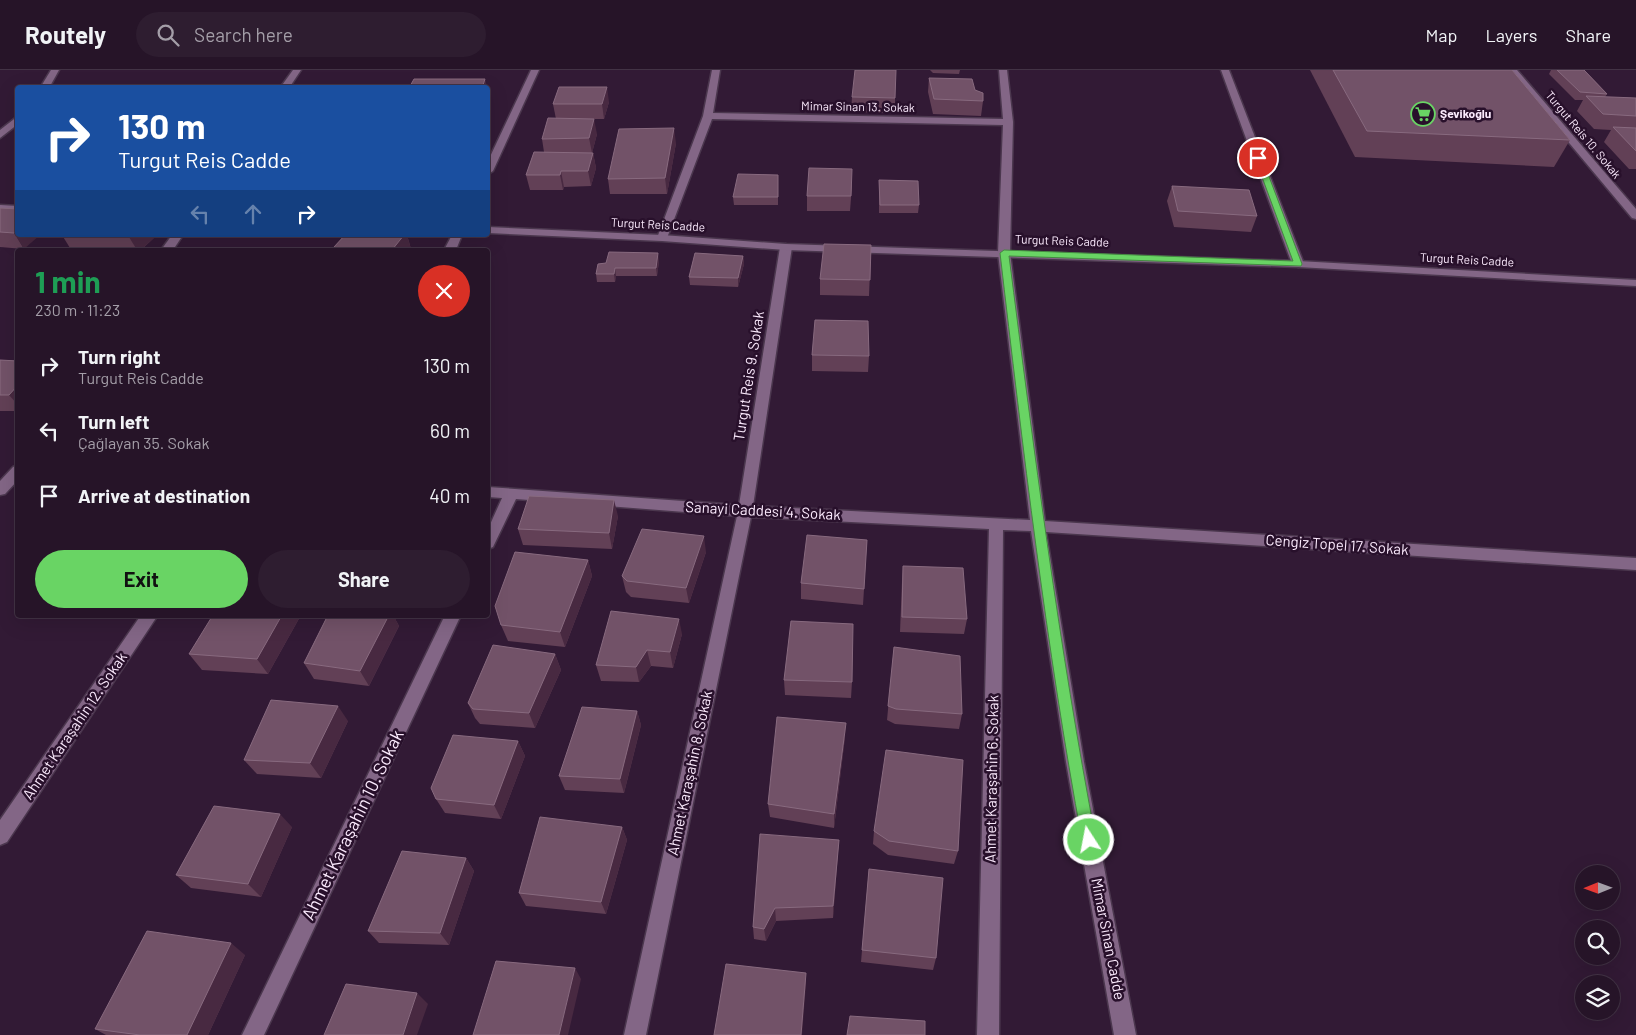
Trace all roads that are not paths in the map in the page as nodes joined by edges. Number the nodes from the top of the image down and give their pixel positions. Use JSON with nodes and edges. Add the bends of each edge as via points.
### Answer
{"nodes":[{"id":1,"x":55,"y":70,"type":"edge"},
{"id":2,"x":297,"y":70,"type":"edge"},
{"id":3,"x":535,"y":70,"type":"edge"},
{"id":4,"x":716,"y":70,"type":"edge"},
{"id":5,"x":1003,"y":70,"type":"edge"},
{"id":6,"x":1225,"y":70,"type":"edge"},
{"id":7,"x":1512,"y":70,"type":"edge"},
{"id":8,"x":46,"y":85,"type":"edge"},
{"id":9,"x":286,"y":85,"type":"edge"},
{"id":10,"x":708,"y":116,"type":"junction"},
{"id":11,"x":15,"y":122,"type":"edge"},
{"id":12,"x":1008,"y":122,"type":"junction"},
{"id":13,"x":0,"y":135,"type":"edge"},
{"id":14,"x":490,"y":166,"type":"edge"},
{"id":15,"x":0,"y":208,"type":"edge"},
{"id":16,"x":15,"y":209,"type":"edge"},
{"id":17,"x":1636,"y":216,"type":"edge"},
{"id":18,"x":490,"y":230,"type":"edge"},
{"id":19,"x":177,"y":237,"type":"edge"},
{"id":20,"x":662,"y":238,"type":"junction"},
{"id":21,"x":786,"y":247,"type":"junction"},
{"id":22,"x":168,"y":248,"type":"edge"},
{"id":23,"x":1004,"y":253,"type":"junction"},
{"id":24,"x":1298,"y":264,"type":"junction"},
{"id":25,"x":1636,"y":283,"type":"edge"},
{"id":26,"x":15,"y":472,"type":"edge"},
{"id":27,"x":0,"y":473,"type":"edge"},
{"id":28,"x":15,"y":474,"type":"edge"},
{"id":29,"x":0,"y":490,"type":"edge"},
{"id":30,"x":490,"y":492,"type":"edge"},
{"id":31,"x":512,"y":493,"type":"junction"},
{"id":32,"x":745,"y":511,"type":"junction"},
{"id":33,"x":996,"y":524,"type":"junction"},
{"id":34,"x":1038,"y":526,"type":"junction"},
{"id":35,"x":490,"y":540,"type":"edge"},
{"id":36,"x":1636,"y":564,"type":"edge"},
{"id":37,"x":148,"y":618,"type":"edge"},
{"id":38,"x":452,"y":618,"type":"edge"},
{"id":39,"x":0,"y":836,"type":"edge"},
{"id":40,"x":253,"y":1035,"type":"edge"},
{"id":41,"x":635,"y":1035,"type":"edge"},
{"id":42,"x":988,"y":1035,"type":"edge"},
{"id":43,"x":1126,"y":1035,"type":"edge"}],
"edges":[{"from":1,"to":8,"type":"street"},
{"from":2,"to":9,"type":"street"},
{"from":3,"to":14,"type":"street"},
{"from":4,"to":10,"type":"street"},
{"from":5,"to":12,"type":"street","name":"Mimar Sinan Cadde"},
{"from":6,"to":24,"type":"street"},
{"from":7,"to":17,"type":"street","name":"Turgut Reis 10. Sokak"},
{"from":10,"to":12,"type":"street","name":"Mimar Sinan 13. Sokak"},
{"from":10,"to":20,"type":"street"},
{"from":11,"to":13,"type":"street"},
{"from":12,"to":23,"type":"street","name":"Mimar Sinan Cadde"},
{"from":15,"to":16,"type":"street"},
{"from":18,"to":20,"type":"street","name":"Turgut Reis Cadde"},
{"from":19,"to":22,"type":"street"},
{"from":20,"to":21,"type":"street","name":"Turgut Reis Cadde"},
{"from":21,"to":23,"type":"street","name":"Turgut Reis Cadde"},
{"from":21,"to":32,"type":"street","name":"Turgut Reis 9. Sokak"},
{"from":23,"to":24,"type":"street","name":"Turgut Reis Cadde"},
{"from":23,"to":34,"type":"street","name":"Mimar Sinan Cadde"},
{"from":24,"to":25,"type":"street","name":"Turgut Reis Cadde"},
{"from":26,"to":27,"type":"street"},
{"from":28,"to":29,"type":"street"},
{"from":30,"to":31,"type":"street","name":"Sanayi Caddesi 4. Sokak"},
{"from":31,"to":32,"type":"street","name":"Sanayi Caddesi 4. Sokak"},
{"from":31,"to":35,"type":"street"},
{"from":32,"to":33,"type":"street","name":"Sanayi Caddesi 4. Sokak"},
{"from":32,"to":41,"type":"street","name":"Ahmet Karaşahin 8. Sokak"},
{"from":33,"to":34,"type":"street","name":"Sanayi Caddesi 4. Sokak"},
{"from":33,"to":42,"type":"street","name":"Ahmet Karaşahin 6. Sokak"},
{"from":34,"to":36,"type":"street","name":"Cengiz Topel 17. Sokak"},
{"from":34,"to":43,"type":"street","name":"Mimar Sinan Cadde","via":[[1074,762]]},
{"from":37,"to":39,"type":"street","name":"Ahmet Karaşahin 12. Sokak"},
{"from":38,"to":40,"type":"street","name":"Ahmet Karaşahin 10. Sokak"}]}
